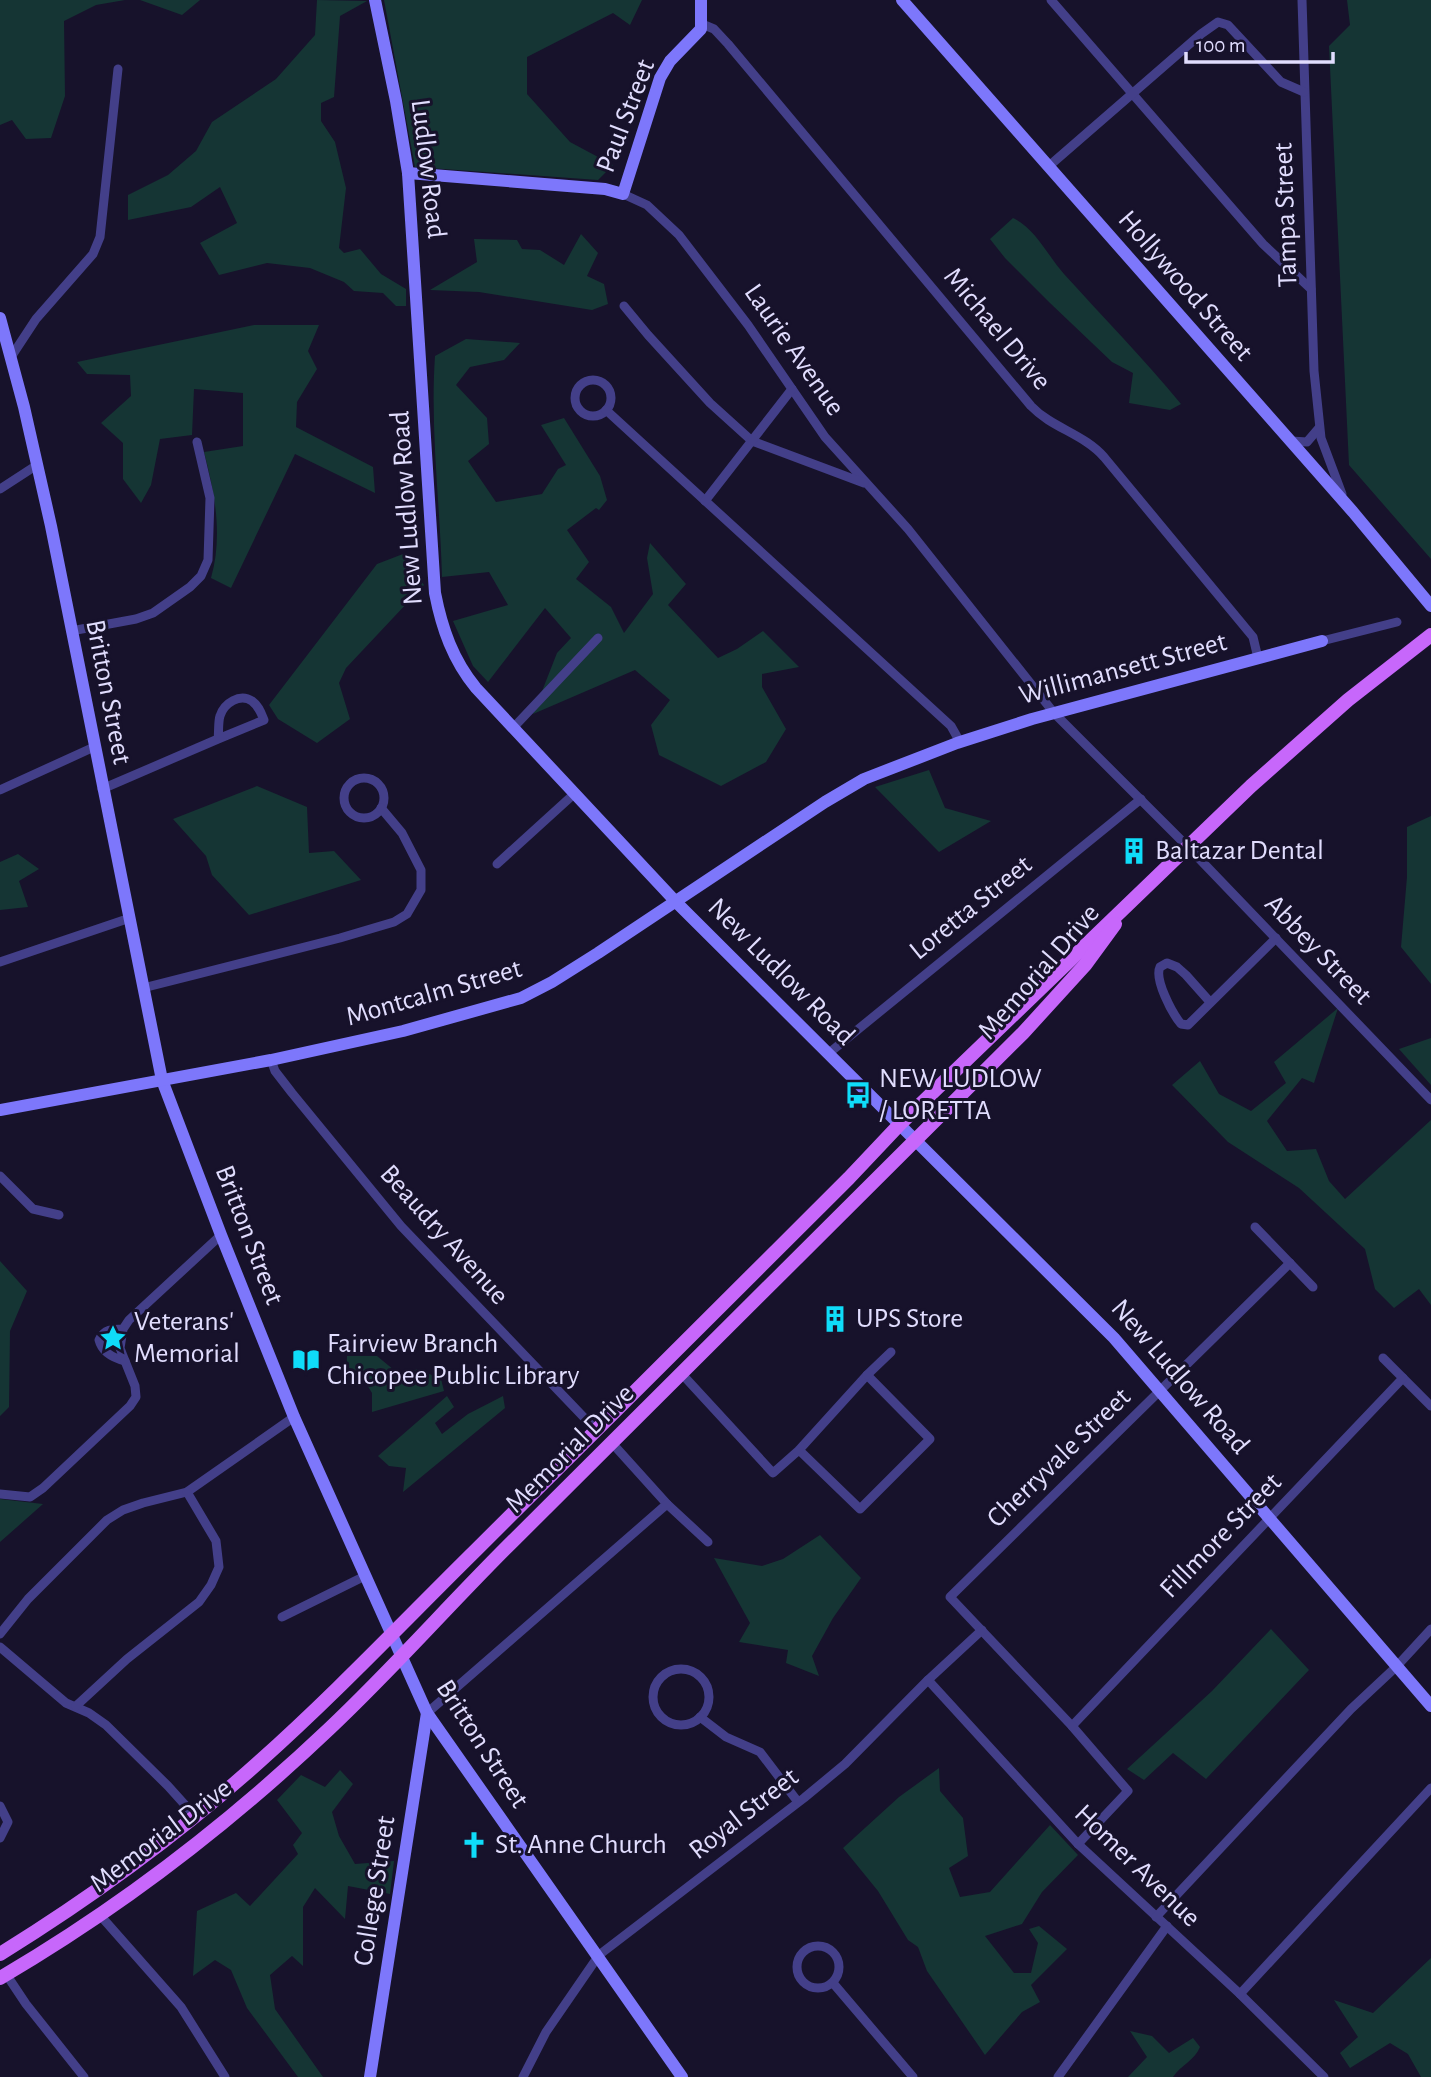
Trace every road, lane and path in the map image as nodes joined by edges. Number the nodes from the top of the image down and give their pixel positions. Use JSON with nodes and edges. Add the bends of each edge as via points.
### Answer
{"nodes":[{"id":1,"x":375,"y":0,"type":"edge"},
{"id":2,"x":701,"y":0,"type":"edge"},
{"id":3,"x":902,"y":0,"type":"edge"},
{"id":4,"x":1051,"y":0,"type":"edge"},
{"id":5,"x":1302,"y":0,"type":"edge"},
{"id":6,"x":702,"y":24,"type":"junction"},
{"id":7,"x":118,"y":69,"type":"dead end"},
{"id":8,"x":1304,"y":92,"type":"junction"},
{"id":9,"x":1133,"y":94,"type":"junction"},
{"id":10,"x":1049,"y":166,"type":"junction"},
{"id":11,"x":408,"y":173,"type":"junction"},
{"id":12,"x":623,"y":194,"type":"junction"},
{"id":13,"x":1311,"y":289,"type":"junction"},
{"id":14,"x":624,"y":306,"type":"dead end"},
{"id":15,"x":0,"y":318,"type":"edge"},
{"id":16,"x":420,"y":346,"type":"joint"},
{"id":17,"x":11,"y":357,"type":"junction"},
{"id":18,"x":792,"y":389,"type":"junction"},
{"id":19,"x":606,"y":410,"type":"junction"},
{"id":20,"x":1320,"y":428,"type":"junction"},
{"id":21,"x":752,"y":441,"type":"junction"},
{"id":22,"x":1289,"y":441,"type":"junction"},
{"id":23,"x":197,"y":442,"type":"dead end"},
{"id":24,"x":37,"y":465,"type":"junction"},
{"id":25,"x":868,"y":485,"type":"junction"},
{"id":26,"x":0,"y":488,"type":"edge"},
{"id":27,"x":705,"y":501,"type":"junction"},
{"id":28,"x":1353,"y":512,"type":"junction"},
{"id":29,"x":1431,"y":606,"type":"edge"},
{"id":30,"x":1396,"y":622,"type":"dead end"},
{"id":31,"x":71,"y":631,"type":"junction"},
{"id":32,"x":1431,"y":635,"type":"edge"},
{"id":33,"x":598,"y":638,"type":"dead end"},
{"id":34,"x":1322,"y":641,"type":"joint"},
{"id":35,"x":1258,"y":657,"type":"junction"},
{"id":36,"x":1054,"y":713,"type":"junction"},
{"id":37,"x":513,"y":728,"type":"junction"},
{"id":38,"x":218,"y":739,"type":"junction"},
{"id":39,"x":960,"y":742,"type":"junction"},
{"id":40,"x":94,"y":747,"type":"junction"},
{"id":41,"x":867,"y":778,"type":"joint"},
{"id":42,"x":102,"y":789,"type":"junction"},
{"id":43,"x":0,"y":790,"type":"edge"},
{"id":44,"x":574,"y":794,"type":"junction"},
{"id":45,"x":1141,"y":799,"type":"junction"},
{"id":46,"x":381,"y":808,"type":"junction"},
{"id":47,"x":1188,"y":847,"type":"junction"},
{"id":48,"x":497,"y":864,"type":"dead end"},
{"id":49,"x":676,"y":902,"type":"junction"},
{"id":50,"x":1128,"y":904,"type":"junction"},
{"id":51,"x":130,"y":918,"type":"junction"},
{"id":52,"x":1276,"y":938,"type":"junction"},
{"id":53,"x":0,"y":962,"type":"edge"},
{"id":54,"x":143,"y":988,"type":"junction"},
{"id":55,"x":1210,"y":1002,"type":"junction"},
{"id":56,"x":829,"y":1053,"type":"junction"},
{"id":57,"x":271,"y":1060,"type":"junction"},
{"id":58,"x":162,"y":1080,"type":"junction"},
{"id":59,"x":1431,"y":1100,"type":"edge"},
{"id":60,"x":0,"y":1110,"type":"edge"},
{"id":61,"x":900,"y":1124,"type":"junction"},
{"id":62,"x":915,"y":1140,"type":"junction"},
{"id":63,"x":0,"y":1176,"type":"edge"},
{"id":64,"x":59,"y":1215,"type":"dead end"},
{"id":65,"x":1255,"y":1227,"type":"dead end"},
{"id":66,"x":221,"y":1235,"type":"junction"},
{"id":67,"x":1290,"y":1263,"type":"junction"},
{"id":68,"x":1313,"y":1287,"type":"dead end"},
{"id":69,"x":123,"y":1329,"type":"junction"},
{"id":70,"x":891,"y":1352,"type":"dead end"},
{"id":71,"x":1383,"y":1358,"type":"dead end"},
{"id":72,"x":125,"y":1361,"type":"junction"},
{"id":73,"x":681,"y":1373,"type":"junction"},
{"id":74,"x":867,"y":1375,"type":"junction"},
{"id":75,"x":1403,"y":1378,"type":"junction"},
{"id":76,"x":1160,"y":1391,"type":"junction"},
{"id":77,"x":1431,"y":1406,"type":"edge"},
{"id":78,"x":294,"y":1417,"type":"junction"},
{"id":79,"x":596,"y":1430,"type":"junction"},
{"id":80,"x":612,"y":1443,"type":"junction"},
{"id":81,"x":799,"y":1450,"type":"junction"},
{"id":82,"x":187,"y":1492,"type":"junction"},
{"id":83,"x":0,"y":1494,"type":"edge"},
{"id":84,"x":667,"y":1504,"type":"junction"},
{"id":85,"x":1270,"y":1518,"type":"junction"},
{"id":86,"x":708,"y":1542,"type":"dead end"},
{"id":87,"x":365,"y":1576,"type":"junction"},
{"id":88,"x":282,"y":1617,"type":"dead end"},
{"id":89,"x":1431,"y":1629,"type":"edge"},
{"id":90,"x":982,"y":1630,"type":"junction"},
{"id":91,"x":0,"y":1634,"type":"edge"},
{"id":92,"x":391,"y":1636,"type":"junction"},
{"id":93,"x":0,"y":1647,"type":"edge"},
{"id":94,"x":401,"y":1655,"type":"junction"},
{"id":95,"x":1397,"y":1666,"type":"junction"},
{"id":96,"x":928,"y":1680,"type":"junction"},
{"id":97,"x":76,"y":1706,"type":"junction"},
{"id":98,"x":1431,"y":1706,"type":"edge"},
{"id":99,"x":428,"y":1713,"type":"junction"},
{"id":100,"x":700,"y":1717,"type":"junction"},
{"id":101,"x":1072,"y":1726,"type":"junction"},
{"id":102,"x":1431,"y":1788,"type":"edge"},
{"id":103,"x":798,"y":1802,"type":"junction"},
{"id":104,"x":2,"y":1810,"type":"edge"},
{"id":105,"x":195,"y":1816,"type":"junction"},
{"id":106,"x":0,"y":1838,"type":"edge"},
{"id":107,"x":1078,"y":1844,"type":"junction"},
{"id":108,"x":99,"y":1914,"type":"junction"},
{"id":109,"x":1156,"y":1917,"type":"junction"},
{"id":110,"x":1167,"y":1926,"type":"junction"},
{"id":111,"x":0,"y":1954,"type":"edge"},
{"id":112,"x":598,"y":1955,"type":"junction"},
{"id":113,"x":3,"y":1976,"type":"edge"},
{"id":114,"x":833,"y":1983,"type":"junction"},
{"id":115,"x":1240,"y":1994,"type":"junction"},
{"id":116,"x":1320,"y":2076,"type":"edge"},
{"id":117,"x":84,"y":2077,"type":"edge"},
{"id":118,"x":225,"y":2077,"type":"edge"},
{"id":119,"x":370,"y":2077,"type":"edge"},
{"id":120,"x":523,"y":2077,"type":"edge"},
{"id":121,"x":682,"y":2077,"type":"edge"},
{"id":122,"x":913,"y":2077,"type":"edge"},
{"id":123,"x":1058,"y":2077,"type":"edge"}],
"edges":[{"from":1,"to":11,"type":"street","name":"Ludlow Road"},
{"from":2,"to":6,"type":"street"},
{"from":3,"to":10,"type":"street","name":"Hollywood Street"},
{"from":4,"to":9,"type":"street"},
{"from":5,"to":8,"type":"street","name":"Tampa Street"},
{"from":6,"to":12,"type":"street","name":"Paul Street","via":[[660,78]]},
{"from":6,"to":35,"type":"street","name":"Michael Drive","via":[[728,44],[1031,406],[1097,449],[1252,637]]},
{"from":7,"to":17,"type":"street","via":[[100,237],[93,254],[36,319]]},
{"from":8,"to":9,"type":"street","via":[[1268,71],[1240,36],[1222,22],[1201,34]]},
{"from":8,"to":13,"type":"street","name":"Tampa Street"},
{"from":9,"to":10,"type":"street"},
{"from":9,"to":13,"type":"street","via":[[1263,244]]},
{"from":10,"to":22,"type":"street","name":"Hollywood Street"},
{"from":11,"to":12,"type":"street","name":"Laurie Avenue"},
{"from":11,"to":16,"type":"street","name":"Ludlow Road"},
{"from":12,"to":18,"type":"street","name":"Laurie Avenue","via":[[647,205],[679,235]]},
{"from":13,"to":20,"type":"street","name":"Tampa Street"},
{"from":14,"to":21,"type":"street","via":[[710,403]]},
{"from":15,"to":17,"type":"street","name":"Britton Street"},
{"from":16,"to":37,"type":"street","name":"New Ludlow Road","via":[[438,609],[461,667]]},
{"from":17,"to":24,"type":"street","name":"Britton Street"},
{"from":18,"to":21,"type":"street"},
{"from":18,"to":25,"type":"street","name":"Laurie Avenue","via":[[825,438]]},
{"from":19,"to":19,"type":"street","via":[[611,395],[604,384],[592,380],[580,385],[575,398],[580,411],[593,416]]},
{"from":19,"to":27,"type":"street"},
{"from":20,"to":22,"type":"street","via":[[1307,442]]},
{"from":20,"to":28,"type":"street","name":"Tampa Street","via":[[1335,481]]},
{"from":21,"to":25,"type":"street"},
{"from":21,"to":27,"type":"street"},
{"from":22,"to":28,"type":"street","name":"Hollywood Street"},
{"from":23,"to":31,"type":"street","via":[[210,498],[208,560],[201,576],[153,613]]},
{"from":24,"to":26,"type":"street"},
{"from":24,"to":31,"type":"street","name":"Britton Street"},
{"from":25,"to":36,"type":"street","name":"Laurie Avenue"},
{"from":27,"to":39,"type":"street","via":[[945,720]]},
{"from":28,"to":29,"type":"street","name":"Hollywood Street"},
{"from":30,"to":34,"type":"street","name":"Willimansett Street"},
{"from":31,"to":40,"type":"street","name":"Britton Street"},
{"from":32,"to":47,"type":"main road","name":"Memorial Drive","via":[[1311,732]]},
{"from":33,"to":37,"type":"street"},
{"from":34,"to":35,"type":"street","name":"Willimansett Street"},
{"from":35,"to":36,"type":"street","name":"Willimansett Street"},
{"from":36,"to":39,"type":"street","name":"Willimansett Street"},
{"from":36,"to":45,"type":"street","name":"Abbey Street"},
{"from":37,"to":44,"type":"street","name":"New Ludlow Road"},
{"from":38,"to":38,"type":"street","via":[[220,715],[227,704],[246,698],[258,707],[264,720]]},
{"from":38,"to":42,"type":"street"},
{"from":39,"to":41,"type":"street","name":"Willimansett Street"},
{"from":40,"to":42,"type":"street","name":"Britton Street"},
{"from":40,"to":43,"type":"street"},
{"from":41,"to":49,"type":"street","name":"Montcalm Street"},
{"from":42,"to":51,"type":"street","name":"Britton Street"},
{"from":44,"to":48,"type":"street"},
{"from":44,"to":49,"type":"street","name":"New Ludlow Road"},
{"from":45,"to":47,"type":"street","name":"Abbey Street"},
{"from":45,"to":56,"type":"street","name":"Loretta Street"},
{"from":46,"to":46,"type":"street","via":[[371,816],[358,817],[347,809],[346,789],[361,778],[373,780],[384,796]]},
{"from":46,"to":54,"type":"street","via":[[402,833],[421,870],[421,890],[407,914],[340,938]]},
{"from":47,"to":50,"type":"main road","name":"Memorial Drive"},
{"from":47,"to":52,"type":"street","name":"Abbey Street"},
{"from":49,"to":56,"type":"street","name":"New Ludlow Road"},
{"from":49,"to":57,"type":"street","name":"Montcalm Street","via":[[521,998],[403,1031]]},
{"from":50,"to":61,"type":"main road","name":"Memorial Drive"},
{"from":50,"to":62,"type":"main road","name":"Memorial Drive","via":[[1065,989]]},
{"from":51,"to":53,"type":"street"},
{"from":51,"to":54,"type":"street","name":"Britton Street"},
{"from":52,"to":55,"type":"street"},
{"from":52,"to":59,"type":"street","name":"Abbey Street"},
{"from":54,"to":58,"type":"street","name":"Britton Street"},
{"from":55,"to":55,"type":"street","via":[[1177,967],[1167,963],[1160,967],[1157,976],[1181,1024],[1188,1025]]},
{"from":56,"to":61,"type":"street","name":"New Ludlow Road"},
{"from":57,"to":58,"type":"street","name":"Montcalm Street"},
{"from":57,"to":79,"type":"street","name":"Beaudry Avenue","via":[[292,1093],[401,1226]]},
{"from":58,"to":60,"type":"street","name":"Montcalm Street"},
{"from":58,"to":66,"type":"street","name":"Britton Street"},
{"from":61,"to":62,"type":"street","name":"New Ludlow Road"},
{"from":61,"to":79,"type":"main road","name":"Memorial Drive"},
{"from":62,"to":73,"type":"main road","name":"Memorial Drive"},
{"from":62,"to":76,"type":"street","name":"New Ludlow Road","via":[[1091,1313]]},
{"from":63,"to":64,"type":"street","via":[[33,1209]]},
{"from":65,"to":67,"type":"street"},
{"from":66,"to":69,"type":"street"},
{"from":66,"to":78,"type":"street","name":"Britton Street"},
{"from":67,"to":68,"type":"street"},
{"from":67,"to":76,"type":"street","name":"Cherryvale Street"},
{"from":69,"to":72,"type":"street","via":[[120,1348]]},
{"from":69,"to":72,"type":"street","via":[[108,1330],[99,1340],[109,1354]]},
{"from":70,"to":74,"type":"street"},
{"from":71,"to":75,"type":"street"},
{"from":72,"to":83,"type":"street","via":[[135,1386],[136,1397],[130,1406],[30,1497]]},
{"from":73,"to":80,"type":"main road","name":"Memorial Drive"},
{"from":73,"to":81,"type":"street","via":[[773,1473]]},
{"from":74,"to":81,"type":"street"},
{"from":74,"to":81,"type":"street","via":[[930,1438],[860,1509]]},
{"from":75,"to":77,"type":"street"},
{"from":75,"to":85,"type":"street","name":"Fillmore Street"},
{"from":76,"to":85,"type":"street","name":"New Ludlow Road"},
{"from":76,"to":90,"type":"street","name":"Cherryvale Street","via":[[950,1597]]},
{"from":78,"to":82,"type":"street"},
{"from":78,"to":87,"type":"street","name":"Britton Street"},
{"from":79,"to":92,"type":"main road","name":"Memorial Drive"},
{"from":80,"to":84,"type":"street"},
{"from":80,"to":94,"type":"main road","name":"Memorial Drive"},
{"from":82,"to":91,"type":"street","via":[[123,1510],[107,1520],[28,1599]]},
{"from":82,"to":97,"type":"street","via":[[216,1541],[219,1567],[211,1585],[199,1602]]},
{"from":84,"to":86,"type":"street"},
{"from":84,"to":99,"type":"street"},
{"from":85,"to":95,"type":"street","name":"New Ludlow Road"},
{"from":85,"to":101,"type":"street","name":"Fillmore Street"},
{"from":87,"to":88,"type":"street"},
{"from":87,"to":92,"type":"street","name":"Britton Street"},
{"from":89,"to":95,"type":"street"},
{"from":90,"to":96,"type":"street","name":"Royal Street"},
{"from":90,"to":101,"type":"street"},
{"from":92,"to":94,"type":"street","name":"Britton Street"},
{"from":92,"to":105,"type":"main road","name":"Memorial Drive","via":[[278,1745]]},
{"from":93,"to":97,"type":"street","via":[[66,1703]]},
{"from":94,"to":99,"type":"street","name":"Britton Street"},
{"from":94,"to":108,"type":"main road","name":"Memorial Drive","via":[[278,1775]]},
{"from":95,"to":98,"type":"street","name":"New Ludlow Road"},
{"from":95,"to":109,"type":"street"},
{"from":96,"to":103,"type":"street","name":"Royal Street","via":[[845,1764]]},
{"from":96,"to":107,"type":"street","name":"Homer Avenue"},
{"from":97,"to":105,"type":"street","via":[[106,1724]]},
{"from":99,"to":112,"type":"street","name":"Britton Street"},
{"from":99,"to":119,"type":"street","name":"College Street"},
{"from":100,"to":100,"type":"street","via":[[708,1698],[701,1678],[681,1669],[661,1677],[653,1697],[660,1717],[680,1725]]},
{"from":100,"to":103,"type":"street","via":[[726,1737],[760,1752]]},
{"from":101,"to":107,"type":"street","via":[[1128,1791]]},
{"from":102,"to":115,"type":"street"},
{"from":103,"to":112,"type":"street","name":"Royal Street"},
{"from":104,"to":106,"type":"street","via":[[8,1822]]},
{"from":105,"to":111,"type":"main road","name":"Memorial Drive","via":[[114,1878]]},
{"from":107,"to":109,"type":"street","name":"Homer Avenue"},
{"from":108,"to":113,"type":"main road","name":"Memorial Drive"},
{"from":108,"to":118,"type":"street","via":[[171,1994]]},
{"from":109,"to":110,"type":"street","name":"Homer Avenue"},
{"from":110,"to":115,"type":"street","name":"Homer Avenue"},
{"from":110,"to":123,"type":"street"},
{"from":112,"to":120,"type":"street","name":"Royal Street","via":[[546,2032]]},
{"from":112,"to":121,"type":"street","name":"Britton Street"},
{"from":113,"to":117,"type":"street"},
{"from":114,"to":114,"type":"street","via":[[820,1989],[806,1985],[797,1967],[802,1954],[820,1946],[833,1952],[839,1964]]},
{"from":114,"to":122,"type":"street"},
{"from":115,"to":116,"type":"street","name":"Homer Avenue"}]}
